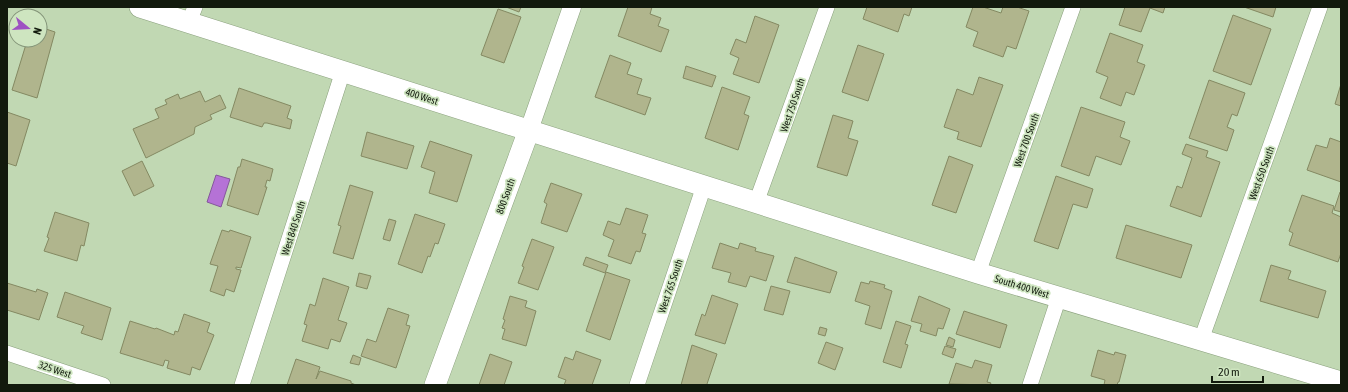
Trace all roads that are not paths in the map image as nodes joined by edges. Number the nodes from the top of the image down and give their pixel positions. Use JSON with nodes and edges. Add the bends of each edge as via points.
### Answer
{"nodes":[{"id":1,"x":140,"y":7,"type":"edge"},
{"id":2,"x":572,"y":7,"type":"edge"},
{"id":3,"x":826,"y":7,"type":"edge"},
{"id":4,"x":1073,"y":7,"type":"edge"},
{"id":5,"x":1320,"y":7,"type":"edge"},
{"id":6,"x":192,"y":15,"type":"edge"},
{"id":7,"x":343,"y":71,"type":"junction"},
{"id":8,"x":529,"y":130,"type":"junction"},
{"id":9,"x":704,"y":186,"type":"junction"},
{"id":10,"x":756,"y":203,"type":"junction"},
{"id":11,"x":978,"y":273,"type":"junction"},
{"id":12,"x":1059,"y":298,"type":"junction"},
{"id":13,"x":1201,"y":340,"type":"junction"},
{"id":14,"x":7,"y":353,"type":"edge"},
{"id":15,"x":1341,"y":382,"type":"edge"},
{"id":16,"x":103,"y":385,"type":"edge"},
{"id":17,"x":242,"y":385,"type":"edge"},
{"id":18,"x":435,"y":385,"type":"edge"},
{"id":19,"x":637,"y":385,"type":"edge"},
{"id":20,"x":1030,"y":385,"type":"edge"}],
"edges":[{"from":1,"to":6,"type":"main road","name":"400 West"},
{"from":2,"to":8,"type":"street","name":"800 South"},
{"from":3,"to":10,"type":"street","name":"West 750 South"},
{"from":4,"to":11,"type":"street","name":"West 700 South"},
{"from":5,"to":13,"type":"street","name":"West 650 South"},
{"from":6,"to":7,"type":"main road","name":"400 West"},
{"from":7,"to":8,"type":"main road","name":"400 West"},
{"from":7,"to":17,"type":"street","name":"West 840 South"},
{"from":8,"to":9,"type":"main road","name":"400 West"},
{"from":8,"to":18,"type":"main road","name":"800 South"},
{"from":9,"to":10,"type":"main road","name":"South 400 West"},
{"from":9,"to":19,"type":"street","name":"West 765 South"},
{"from":10,"to":11,"type":"main road","name":"South 400 West"},
{"from":11,"to":12,"type":"main road","name":"South 400 West"},
{"from":12,"to":13,"type":"main road","name":"South 400 West"},
{"from":12,"to":20,"type":"street"},
{"from":13,"to":15,"type":"main road","name":"South 400 West"},
{"from":14,"to":16,"type":"street","name":"325 West"}]}
